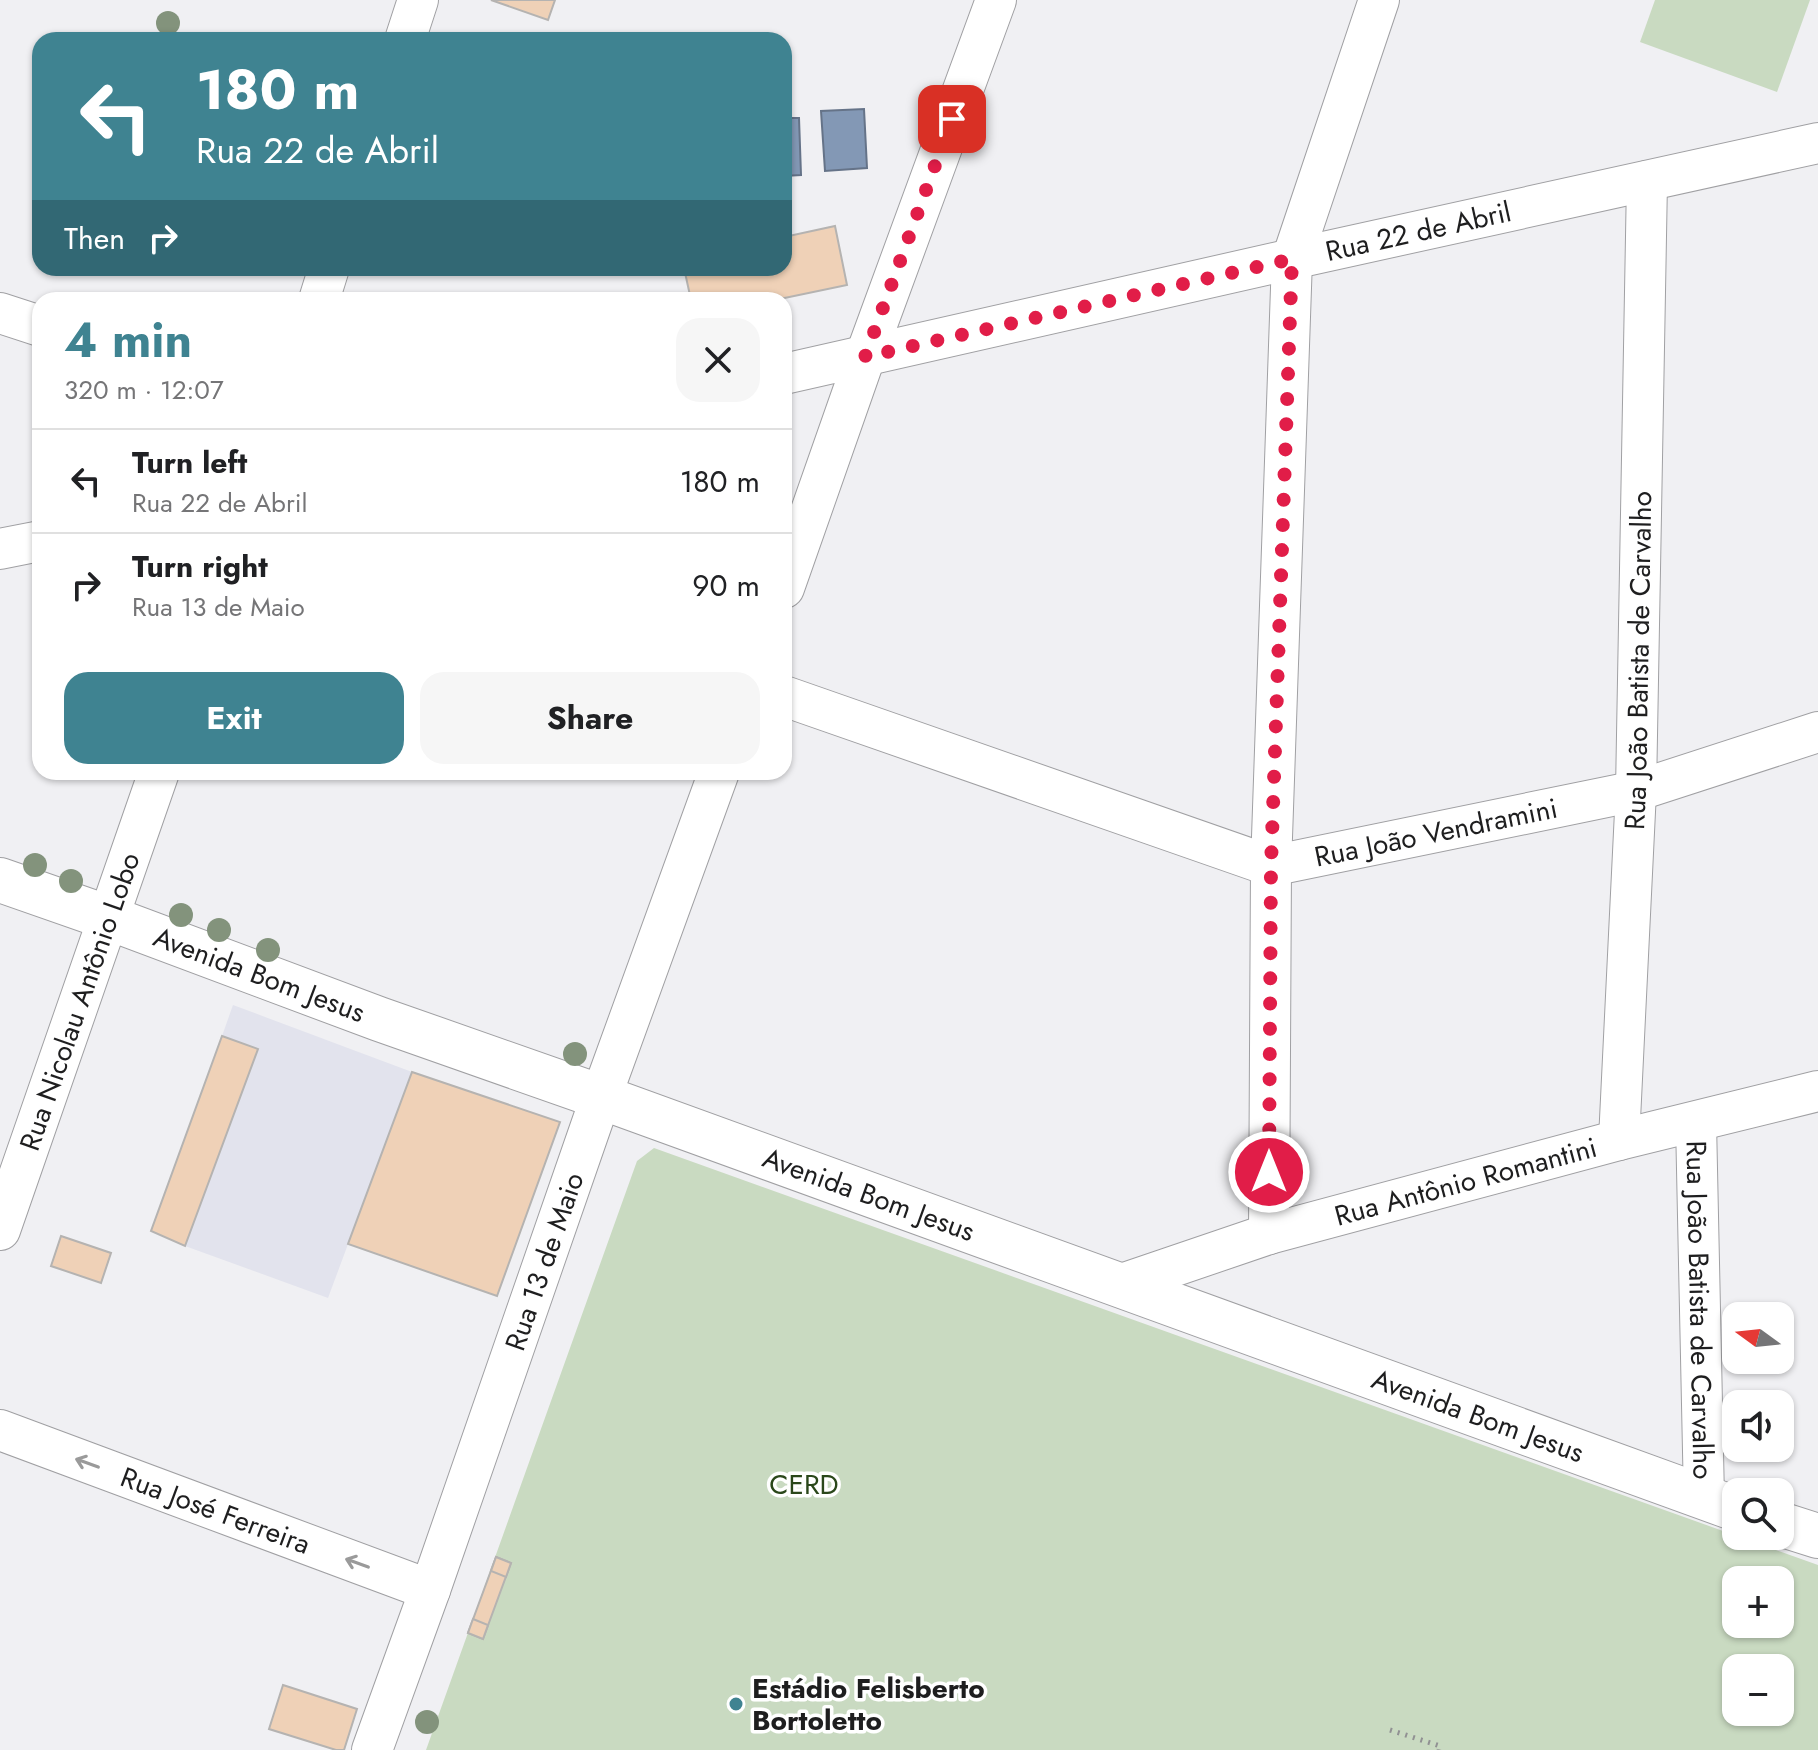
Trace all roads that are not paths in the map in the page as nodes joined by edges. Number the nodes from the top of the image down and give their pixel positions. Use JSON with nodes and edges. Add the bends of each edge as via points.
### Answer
{"nodes":[{"id":1,"x":418,"y":0,"type":"edge"},
{"id":2,"x":996,"y":0,"type":"edge"},
{"id":3,"x":1379,"y":0,"type":"edge"},
{"id":4,"x":408,"y":32,"type":"edge"},
{"id":5,"x":1818,"y":143,"type":"edge"},
{"id":6,"x":1647,"y":181,"type":"junction"},
{"id":7,"x":1292,"y":259,"type":"junction"},
{"id":8,"x":0,"y":313,"type":"edge"},
{"id":9,"x":32,"y":323,"type":"edge"},
{"id":10,"x":865,"y":357,"type":"junction"},
{"id":11,"x":792,"y":372,"type":"edge"},
{"id":12,"x":32,"y":543,"type":"edge"},
{"id":13,"x":0,"y":549,"type":"edge"},
{"id":14,"x":792,"y":565,"type":"edge"},
{"id":15,"x":792,"y":699,"type":"edge"},
{"id":16,"x":1818,"y":732,"type":"edge"},
{"id":17,"x":156,"y":780,"type":"edge"},
{"id":18,"x":716,"y":780,"type":"edge"},
{"id":19,"x":1636,"y":791,"type":"junction"},
{"id":20,"x":1271,"y":866,"type":"junction"},
{"id":21,"x":0,"y":880,"type":"edge"},
{"id":22,"x":109,"y":918,"type":"junction"},
{"id":23,"x":1818,"y":1091,"type":"edge"},
{"id":24,"x":601,"y":1097,"type":"junction"},
{"id":25,"x":1696,"y":1122,"type":"junction"},
{"id":26,"x":1619,"y":1140,"type":"junction"},
{"id":27,"x":0,"y":1230,"type":"edge"},
{"id":28,"x":1269,"y":1234,"type":"junction"},
{"id":29,"x":1119,"y":1285,"type":"junction"},
{"id":30,"x":0,"y":1430,"type":"edge"},
{"id":31,"x":1720,"y":1504,"type":"edge"},
{"id":32,"x":1794,"y":1528,"type":"edge"},
{"id":33,"x":1818,"y":1536,"type":"edge"},
{"id":34,"x":430,"y":1590,"type":"junction"},
{"id":35,"x":372,"y":1750,"type":"edge"}],
"edges":[{"from":1,"to":4,"type":"street"},
{"from":2,"to":10,"type":"street"},
{"from":3,"to":7,"type":"street"},
{"from":5,"to":6,"type":"street","name":"Rua 22 de Abril"},
{"from":6,"to":7,"type":"street","name":"Rua 22 de Abril"},
{"from":6,"to":19,"type":"street","name":"Rua João Batista de Carvalho"},
{"from":7,"to":10,"type":"street","name":"Rua 22 de Abril"},
{"from":7,"to":20,"type":"street"},
{"from":8,"to":9,"type":"street"},
{"from":10,"to":11,"type":"street","name":"Rua 22 de Abril"},
{"from":10,"to":14,"type":"street"},
{"from":12,"to":13,"type":"street"},
{"from":15,"to":20,"type":"street"},
{"from":16,"to":19,"type":"street","name":"Rua João Vendramini"},
{"from":17,"to":22,"type":"street","name":"Rua Nicolau Antônio Lobo"},
{"from":18,"to":24,"type":"street","name":"Rua 13 de Maio"},
{"from":19,"to":20,"type":"street","name":"Rua João Vendramini"},
{"from":19,"to":26,"type":"street","name":"Rua João Batista de Carvalho"},
{"from":20,"to":28,"type":"street"},
{"from":21,"to":22,"type":"street","name":"Avenida Bom Jesus"},
{"from":22,"to":24,"type":"street","name":"Avenida Bom Jesus"},
{"from":22,"to":27,"type":"street","name":"Rua Nicolau Antônio Lobo"},
{"from":23,"to":25,"type":"street","name":"Rua Antônio Romantini"},
{"from":24,"to":29,"type":"street","name":"Avenida Bom Jesus"},
{"from":24,"to":34,"type":"street","name":"Rua 13 de Maio"},
{"from":25,"to":26,"type":"street","name":"Rua Antônio Romantini"},
{"from":25,"to":31,"type":"street","name":"Rua João Batista de Carvalho"},
{"from":26,"to":28,"type":"street","name":"Rua Antônio Romantini"},
{"from":28,"to":29,"type":"street","name":"Rua Antônio Romantini"},
{"from":29,"to":31,"type":"street","name":"Avenida Bom Jesus"},
{"from":34,"to":30,"type":"street","name":"Rua José Ferreira","one_way":true},
{"from":32,"to":33,"type":"street"},
{"from":34,"to":35,"type":"street","name":"Rua 13 de Maio"}]}
